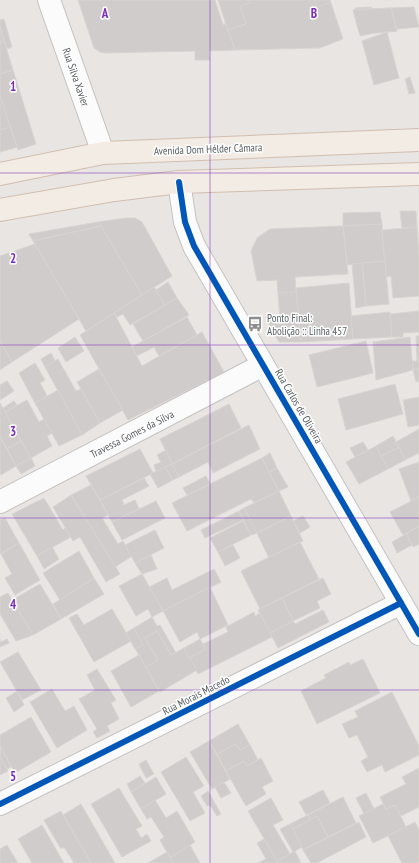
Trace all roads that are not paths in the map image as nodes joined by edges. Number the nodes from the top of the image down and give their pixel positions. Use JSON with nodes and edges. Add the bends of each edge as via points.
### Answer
{"nodes":[{"id":1,"x":49,"y":0,"type":"edge"},
{"id":2,"x":419,"y":140,"type":"edge"},
{"id":3,"x":103,"y":153,"type":"junction"},
{"id":4,"x":0,"y":174,"type":"edge"},
{"id":5,"x":419,"y":174,"type":"edge"},
{"id":6,"x":179,"y":182,"type":"junction"},
{"id":7,"x":0,"y":210,"type":"edge"},
{"id":8,"x":264,"y":365,"type":"junction"},
{"id":9,"x":0,"y":502,"type":"edge"},
{"id":10,"x":401,"y":603,"type":"junction"},
{"id":11,"x":419,"y":634,"type":"edge"},
{"id":12,"x":0,"y":804,"type":"edge"}],
"edges":[{"from":1,"to":3,"type":"street","name":"Rua Silva Xavier"},
{"from":2,"to":3,"type":"main road","name":"Avenida Dom Hélder Câmara"},
{"from":3,"to":4,"type":"main road","name":"Avenida Dom Hélder Câmara"},
{"from":5,"to":6,"type":"main road"},
{"from":6,"to":7,"type":"main road","via":[[114,190]]},
{"from":6,"to":8,"type":"street","name":"Rua Carlos de Oliveira","via":[[185,222],[194,246]]},
{"from":8,"to":9,"type":"street","name":"Travessa Gomes da Silva"},
{"from":8,"to":10,"type":"street","name":"Rua Carlos de Oliveira"},
{"from":10,"to":11,"type":"street","name":"Rua Carlos de Oliveira"},
{"from":10,"to":12,"type":"street","name":"Rua Morais Macedo"}]}
